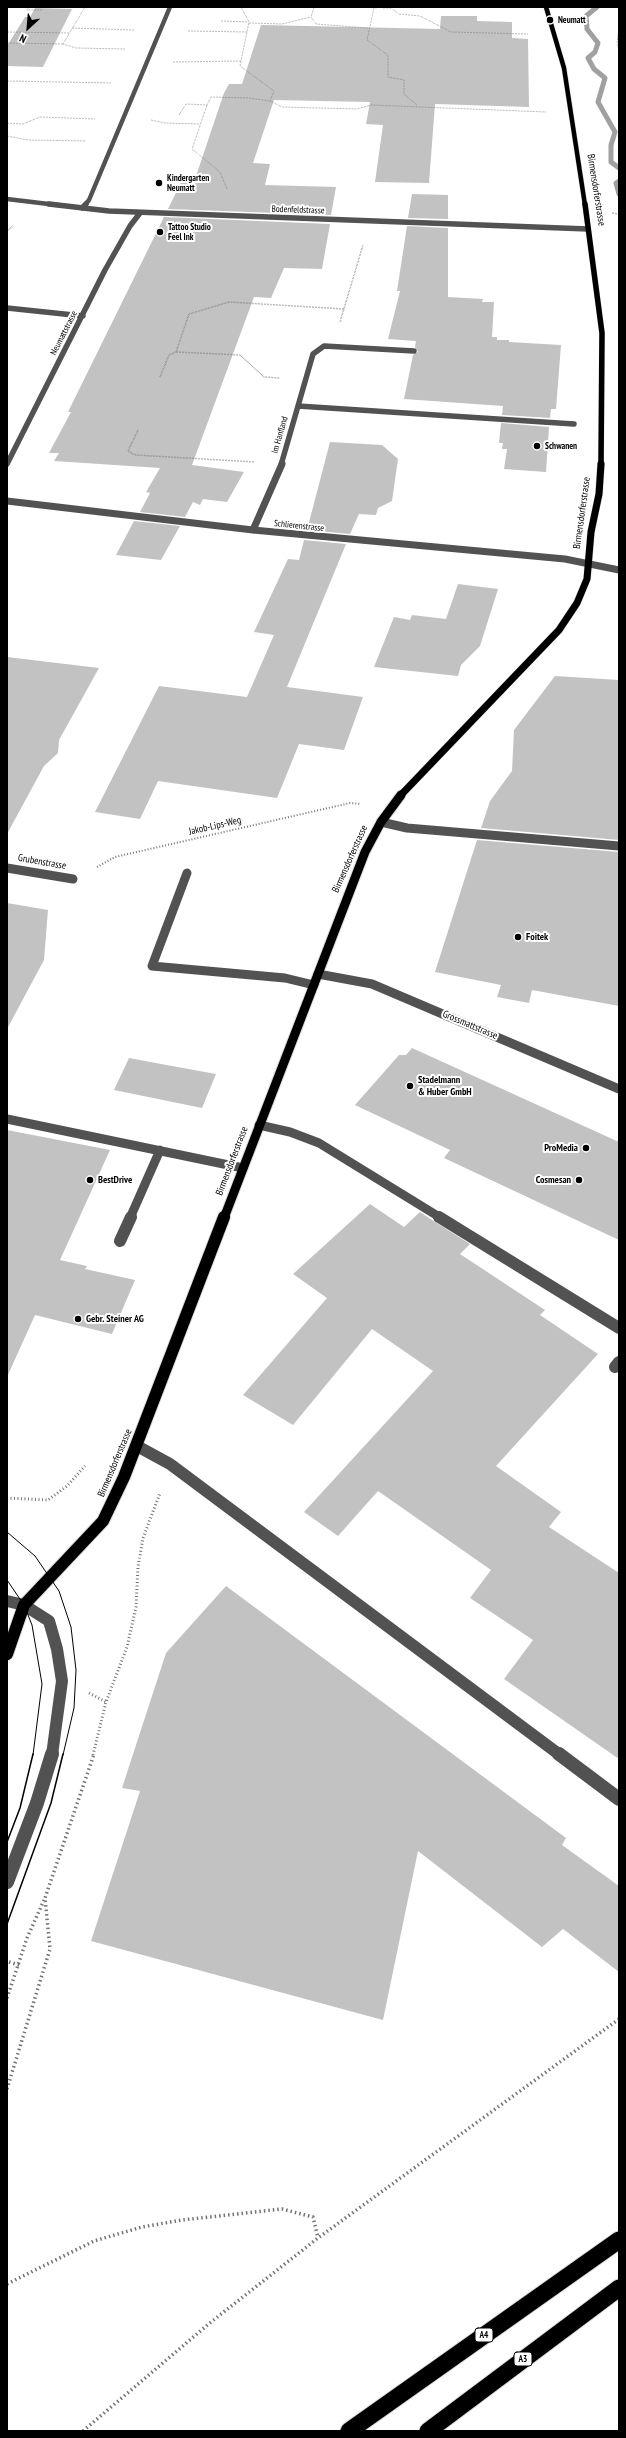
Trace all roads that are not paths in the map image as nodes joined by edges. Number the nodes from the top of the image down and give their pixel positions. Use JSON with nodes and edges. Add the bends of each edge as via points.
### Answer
{"nodes":[{"id":1,"x":170,"y":7,"type":"edge"},
{"id":2,"x":546,"y":7,"type":"edge"},
{"id":3,"x":7,"y":199,"type":"edge"},
{"id":4,"x":82,"y":208,"type":"junction"},
{"id":5,"x":140,"y":213,"type":"junction"},
{"id":6,"x":588,"y":229,"type":"junction"},
{"id":7,"x":7,"y":308,"type":"edge"},
{"id":8,"x":83,"y":316,"type":"junction"},
{"id":9,"x":414,"y":351,"type":"dead end"},
{"id":10,"x":298,"y":406,"type":"junction"},
{"id":11,"x":574,"y":424,"type":"dead end"},
{"id":12,"x":7,"y":464,"type":"edge"},
{"id":13,"x":7,"y":501,"type":"edge"},
{"id":14,"x":253,"y":530,"type":"junction"},
{"id":15,"x":589,"y":564,"type":"junction"},
{"id":16,"x":619,"y":570,"type":"edge"},
{"id":17,"x":381,"y":822,"type":"junction"},
{"id":18,"x":619,"y":846,"type":"edge"},
{"id":19,"x":7,"y":868,"type":"edge"},
{"id":20,"x":187,"y":873,"type":"dead end"},
{"id":21,"x":73,"y":879,"type":"road end"},
{"id":22,"x":318,"y":974,"type":"junction"},
{"id":23,"x":314,"y":984,"type":"junction"},
{"id":24,"x":619,"y":1089,"type":"edge"},
{"id":25,"x":7,"y":1119,"type":"edge"},
{"id":26,"x":259,"y":1125,"type":"junction"},
{"id":27,"x":160,"y":1150,"type":"junction"},
{"id":28,"x":243,"y":1168,"type":"junction"},
{"id":29,"x":120,"y":1241,"type":"dead end"},
{"id":30,"x":619,"y":1328,"type":"edge"},
{"id":31,"x":137,"y":1446,"type":"junction"},
{"id":32,"x":7,"y":1601,"type":"edge"},
{"id":33,"x":24,"y":1606,"type":"junction"},
{"id":34,"x":7,"y":1654,"type":"edge"},
{"id":35,"x":619,"y":1799,"type":"edge"},
{"id":36,"x":7,"y":1882,"type":"edge"},
{"id":37,"x":619,"y":2240,"type":"edge"},
{"id":38,"x":619,"y":2288,"type":"edge"},
{"id":39,"x":349,"y":2431,"type":"edge"},
{"id":40,"x":428,"y":2431,"type":"edge"}],
"edges":[{"from":1,"to":4,"type":"street","via":[[89,200]]},
{"from":2,"to":6,"type":"main road","name":"Birmensdorferstrasse","via":[[564,68]]},
{"from":3,"to":4,"type":"street","name":"Bodenfeldstrasse"},
{"from":4,"to":5,"type":"street","name":"Bodenfeldstrasse"},
{"from":5,"to":6,"type":"street","name":"Bodenfeldstrasse"},
{"from":5,"to":8,"type":"street","name":"Neumattstrasse","via":[[105,270]]},
{"from":6,"to":15,"type":"main road","name":"Birmensdorferstrasse","via":[[602,333],[604,422],[600,482],[591,532]]},
{"from":7,"to":8,"type":"street"},
{"from":8,"to":12,"type":"street","name":"Neumattstrasse"},
{"from":9,"to":10,"type":"street","name":"Im Hanfland","via":[[324,346],[313,354]]},
{"from":10,"to":11,"type":"street"},
{"from":10,"to":14,"type":"street","name":"Im Hanfland","via":[[282,463]]},
{"from":13,"to":14,"type":"street","name":"Schlierenstrasse"},
{"from":14,"to":15,"type":"street","name":"Schlierenstrasse","via":[[564,559]]},
{"from":15,"to":16,"type":"street","name":"Schlierenstrasse"},
{"from":15,"to":17,"type":"main road","name":"Birmensdorferstrasse","via":[[587,579],[577,603],[559,630],[513,680],[426,766]]},
{"from":17,"to":18,"type":"street","via":[[408,828]]},
{"from":17,"to":22,"type":"main road","name":"Birmensdorferstrasse","via":[[365,852]]},
{"from":19,"to":21,"type":"street","name":"Grubenstrasse"},
{"from":20,"to":23,"type":"street","via":[[152,966],[285,978]]},
{"from":22,"to":23,"type":"main road","name":"Birmensdorferstrasse"},
{"from":22,"to":24,"type":"street","name":"Grossmattstrasse","via":[[372,984]]},
{"from":23,"to":26,"type":"main road","name":"Birmensdorferstrasse"},
{"from":25,"to":27,"type":"street"},
{"from":26,"to":28,"type":"main road","name":"Birmensdorferstrasse"},
{"from":26,"to":30,"type":"street","via":[[290,1132],[319,1143]]},
{"from":27,"to":28,"type":"street"},
{"from":27,"to":29,"type":"street"},
{"from":28,"to":31,"type":"main road","name":"Birmensdorferstrasse"},
{"from":31,"to":33,"type":"main road","name":"Birmensdorferstrasse","via":[[103,1521]]},
{"from":31,"to":35,"type":"street","via":[[170,1464]]},
{"from":32,"to":33,"type":"street"},
{"from":33,"to":34,"type":"main road","name":"Birmensdorferstrasse"},
{"from":33,"to":36,"type":"street","via":[[49,1621],[62,1681],[52,1754],[37,1803]]},
{"from":37,"to":39,"type":"highway","number":"A4"},
{"from":38,"to":40,"type":"highway","number":"A3"}]}
